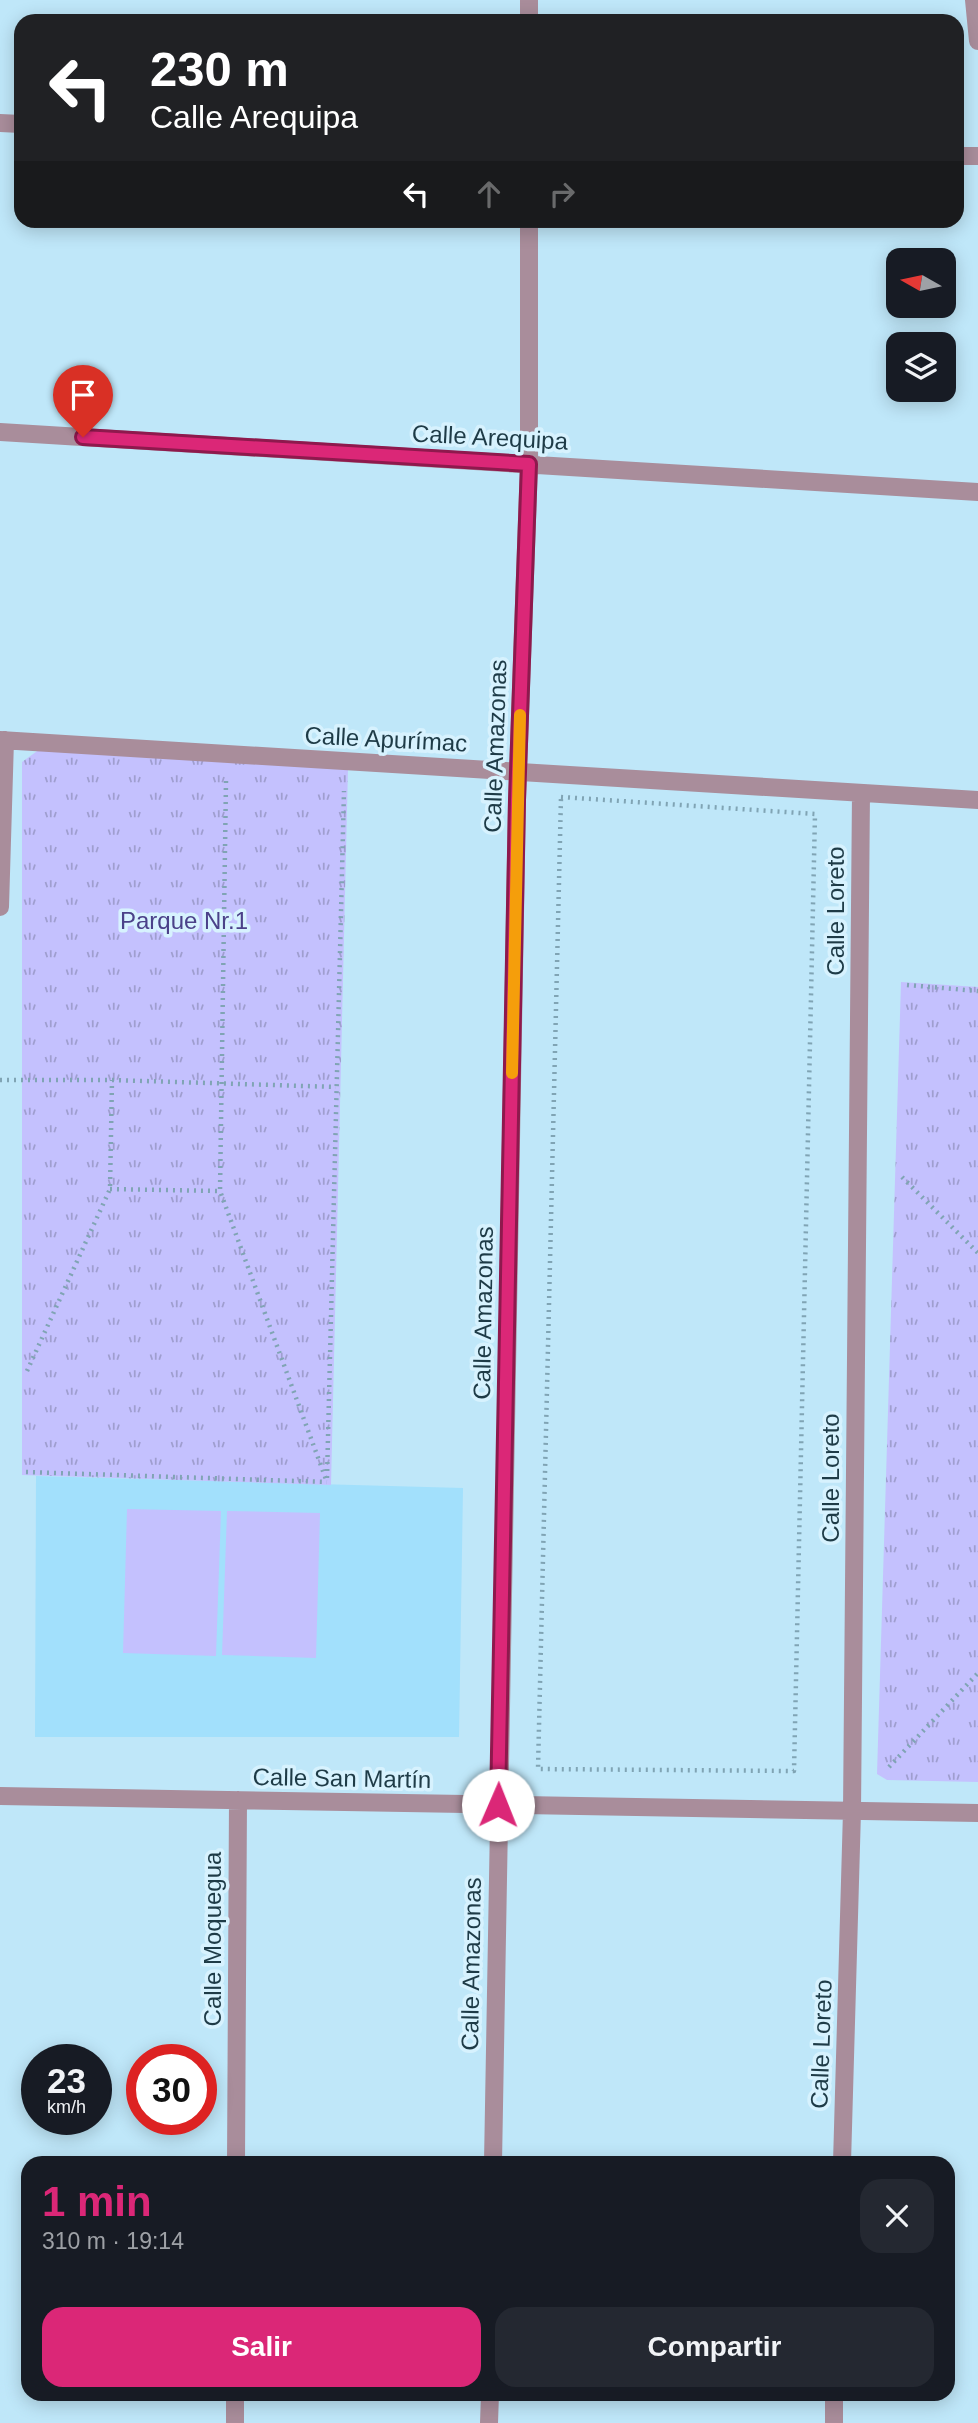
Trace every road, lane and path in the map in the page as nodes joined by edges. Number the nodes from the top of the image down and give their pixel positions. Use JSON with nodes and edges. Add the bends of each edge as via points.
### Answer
{"nodes":[{"id":1,"x":974,"y":0,"type":"edge"},
{"id":2,"x":978,"y":41,"type":"edge"},
{"id":3,"x":528,"y":228,"type":"edge"},
{"id":4,"x":0,"y":432,"type":"edge"},
{"id":5,"x":529,"y":464,"type":"junction"},
{"id":6,"x":978,"y":492,"type":"edge"},
{"id":7,"x":2,"y":740,"type":"edge"},
{"id":8,"x":518,"y":771,"type":"junction"},
{"id":9,"x":226,"y":777,"type":"dead end"},
{"id":10,"x":344,"y":783,"type":"dead end"},
{"id":11,"x":861,"y":793,"type":"junction"},
{"id":12,"x":978,"y":800,"type":"edge"},
{"id":13,"x":0,"y":907,"type":"edge"},
{"id":14,"x":906,"y":985,"type":"dead end"},
{"id":15,"x":978,"y":990,"type":"edge"},
{"id":16,"x":0,"y":1080,"type":"edge"},
{"id":17,"x":112,"y":1080,"type":"junction"},
{"id":18,"x":222,"y":1082,"type":"junction"},
{"id":19,"x":336,"y":1087,"type":"junction"},
{"id":20,"x":902,"y":1177,"type":"dead end"},
{"id":21,"x":110,"y":1189,"type":"junction"},
{"id":22,"x":220,"y":1191,"type":"junction"},
{"id":23,"x":978,"y":1253,"type":"edge"},
{"id":24,"x":27,"y":1371,"type":"dead end"},
{"id":25,"x":26,"y":1472,"type":"dead end"},
{"id":26,"x":327,"y":1482,"type":"junction"},
{"id":27,"x":978,"y":1673,"type":"edge"},
{"id":28,"x":889,"y":1766,"type":"dead end"},
{"id":29,"x":538,"y":1769,"type":"joint"},
{"id":30,"x":0,"y":1796,"type":"edge"},
{"id":31,"x":238,"y":1800,"type":"junction"},
{"id":32,"x":498,"y":1805,"type":"junction"},
{"id":33,"x":852,"y":1811,"type":"junction"},
{"id":34,"x":978,"y":1813,"type":"edge"},
{"id":35,"x":236,"y":2156,"type":"edge"},
{"id":36,"x":493,"y":2156,"type":"edge"},
{"id":37,"x":842,"y":2156,"type":"edge"},
{"id":38,"x":235,"y":2401,"type":"edge"},
{"id":39,"x":490,"y":2401,"type":"edge"},
{"id":40,"x":834,"y":2401,"type":"edge"},
{"id":41,"x":235,"y":2423,"type":"edge"},
{"id":42,"x":489,"y":2423,"type":"edge"},
{"id":43,"x":834,"y":2423,"type":"edge"}],
"edges":[{"from":1,"to":2,"type":"street"},
{"from":3,"to":5,"type":"street","name":"Calle Amazonas"},
{"from":4,"to":5,"type":"street","name":"Calle Arequipa"},
{"from":5,"to":6,"type":"street","name":"Calle Arequipa"},
{"from":5,"to":8,"type":"street","name":"Calle Amazonas"},
{"from":7,"to":8,"type":"street","name":"Calle Apurímac"},
{"from":7,"to":13,"type":"street"},
{"from":8,"to":11,"type":"street","name":"Calle Apurímac"},
{"from":8,"to":32,"type":"street","name":"Calle Amazonas"},
{"from":9,"to":18,"type":"path"},
{"from":10,"to":19,"type":"path"},
{"from":11,"to":12,"type":"street","name":"Calle Apurímac"},
{"from":11,"to":33,"type":"street","name":"Calle Loreto"},
{"from":14,"to":15,"type":"path"},
{"from":16,"to":17,"type":"path"},
{"from":17,"to":18,"type":"path"},
{"from":17,"to":21,"type":"path"},
{"from":18,"to":19,"type":"path"},
{"from":18,"to":22,"type":"path"},
{"from":19,"to":26,"type":"path"},
{"from":20,"to":23,"type":"path"},
{"from":21,"to":22,"type":"path"},
{"from":21,"to":24,"type":"path"},
{"from":22,"to":26,"type":"path"},
{"from":25,"to":26,"type":"path"},
{"from":27,"to":28,"type":"path"},
{"from":29,"to":29,"type":"path","via":[[561,797],[814,814],[794,1771]]},
{"from":30,"to":31,"type":"street","name":"Calle San Martín"},
{"from":31,"to":32,"type":"street","name":"Calle San Martín"},
{"from":31,"to":35,"type":"street","name":"Calle Moquegua"},
{"from":32,"to":33,"type":"street","name":"Calle San Martín"},
{"from":32,"to":36,"type":"street","name":"Calle Amazonas"},
{"from":33,"to":34,"type":"street","name":"Calle San Martín"},
{"from":33,"to":37,"type":"street","name":"Calle Loreto"},
{"from":38,"to":41,"type":"street"},
{"from":39,"to":42,"type":"street"},
{"from":40,"to":43,"type":"street"}]}
